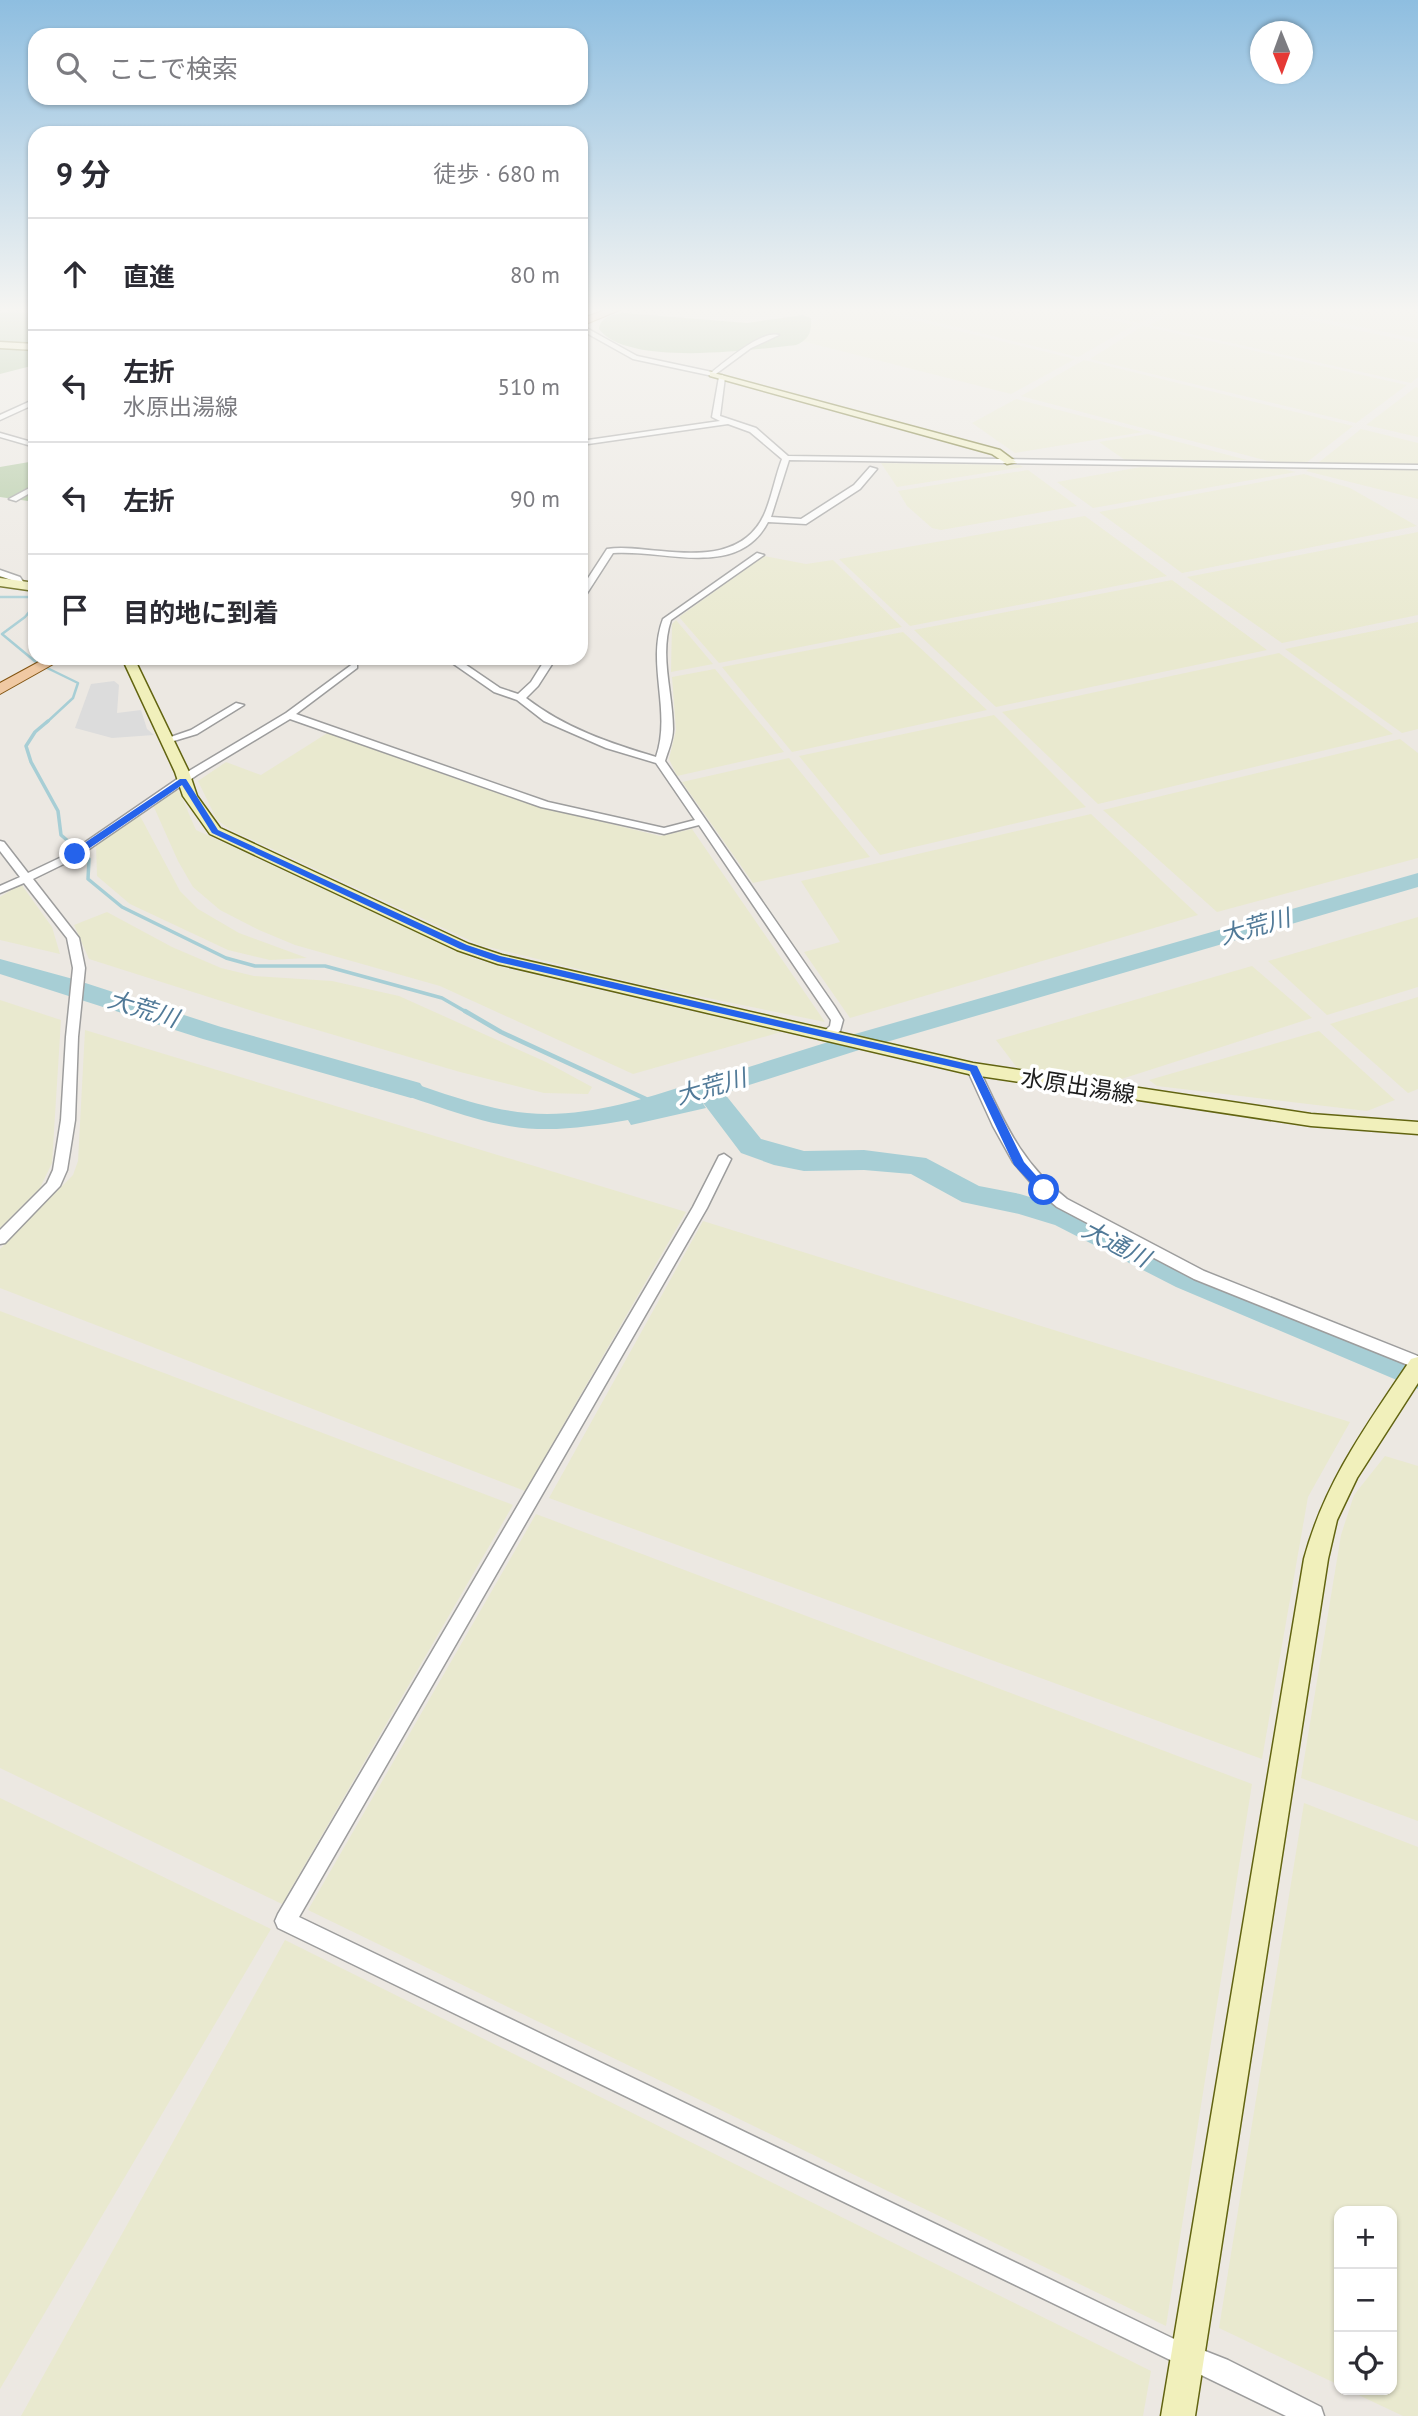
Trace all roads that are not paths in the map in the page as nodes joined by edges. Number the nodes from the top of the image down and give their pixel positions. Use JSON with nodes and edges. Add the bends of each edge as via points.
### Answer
{"nodes":[{"id":1,"x":722,"y":420,"type":"edge"},
{"id":2,"x":879,"y":420,"type":"edge"},
{"id":3,"x":727,"y":422,"type":"junction"},
{"id":4,"x":0,"y":435,"type":"edge"},
{"id":5,"x":588,"y":442,"type":"edge"},
{"id":6,"x":28,"y":443,"type":"edge"},
{"id":7,"x":786,"y":458,"type":"junction"},
{"id":8,"x":1011,"y":462,"type":"junction"},
{"id":9,"x":1418,"y":467,"type":"edge"},
{"id":10,"x":873,"y":469,"type":"dead end"},
{"id":11,"x":28,"y":491,"type":"edge"},
{"id":12,"x":13,"y":499,"type":"dead end"},
{"id":13,"x":766,"y":519,"type":"junction"},
{"id":14,"x":760,"y":555,"type":"dead end"},
{"id":15,"x":0,"y":573,"type":"edge"},
{"id":16,"x":0,"y":582,"type":"edge"},
{"id":17,"x":20,"y":583,"type":"junction"},
{"id":18,"x":28,"y":585,"type":"edge"},
{"id":19,"x":588,"y":585,"type":"edge"},
{"id":20,"x":44,"y":665,"type":"edge"},
{"id":21,"x":131,"y":665,"type":"edge"},
{"id":22,"x":460,"y":665,"type":"edge"},
{"id":23,"x":547,"y":665,"type":"edge"},
{"id":24,"x":354,"y":666,"type":"dead end"},
{"id":25,"x":0,"y":689,"type":"edge"},
{"id":26,"x":520,"y":698,"type":"junction"},
{"id":27,"x":239,"y":705,"type":"dead end"},
{"id":28,"x":289,"y":715,"type":"junction"},
{"id":29,"x":167,"y":740,"type":"junction"},
{"id":30,"x":660,"y":761,"type":"junction"},
{"id":31,"x":183,"y":781,"type":"junction"},
{"id":32,"x":700,"y":822,"type":"junction"},
{"id":33,"x":0,"y":844,"type":"edge"},
{"id":34,"x":24,"y":877,"type":"junction"},
{"id":35,"x":0,"y":890,"type":"edge"},
{"id":36,"x":834,"y":1035,"type":"junction"},
{"id":37,"x":974,"y":1069,"type":"junction"},
{"id":38,"x":1417,"y":1131,"type":"edge"},
{"id":39,"x":724,"y":1159,"type":"dead end"},
{"id":40,"x":0,"y":1239,"type":"edge"},
{"id":41,"x":1414,"y":1369,"type":"edge"},
{"id":42,"x":1189,"y":2355,"type":"junction"},
{"id":43,"x":1178,"y":2416,"type":"edge"},
{"id":44,"x":1312,"y":2416,"type":"edge"}],
"edges":[{"from":1,"to":3,"type":"street"},
{"from":2,"to":8,"type":"main road","via":[[996,452]]},
{"from":3,"to":5,"type":"street"},
{"from":3,"to":7,"type":"street","via":[[753,430]]},
{"from":4,"to":6,"type":"street"},
{"from":7,"to":8,"type":"street"},
{"from":7,"to":13,"type":"street"},
{"from":8,"to":9,"type":"street"},
{"from":10,"to":13,"type":"street","via":[[857,487],[803,522]]},
{"from":11,"to":12,"type":"street"},
{"from":13,"to":19,"type":"street","via":[[740,549],[696,555],[610,551]]},
{"from":14,"to":30,"type":"street","via":[[663,627],[668,732]]},
{"from":15,"to":17,"type":"street"},
{"from":16,"to":17,"type":"main road"},
{"from":17,"to":18,"type":"main road"},
{"from":20,"to":25,"type":"main road"},
{"from":21,"to":29,"type":"main road","name":"水原出湯線"},
{"from":22,"to":26,"type":"street","via":[[497,690]]},
{"from":23,"to":26,"type":"street"},
{"from":24,"to":28,"type":"street"},
{"from":26,"to":30,"type":"street","via":[[563,727]]},
{"from":27,"to":29,"type":"street","via":[[194,732]]},
{"from":28,"to":31,"type":"street"},
{"from":28,"to":32,"type":"street","via":[[545,805],[645,828],[673,830]]},
{"from":29,"to":31,"type":"main road","name":"水原出湯線"},
{"from":30,"to":32,"type":"street"},
{"from":31,"to":34,"type":"street","via":[[75,854]]},
{"from":31,"to":36,"type":"main road","name":"水原出湯線","via":[[215,831],[463,947],[498,959]]},
{"from":32,"to":36,"type":"street","via":[[831,1010],[837,1020]]},
{"from":33,"to":34,"type":"street"},
{"from":34,"to":35,"type":"street"},
{"from":34,"to":40,"type":"street","via":[[73,938],[79,968],[60,1170],[53,1186]]},
{"from":36,"to":37,"type":"main road","name":"水原出湯線"},
{"from":37,"to":38,"type":"main road","name":"水原出湯線"},
{"from":37,"to":41,"type":"street","via":[[1020,1165],[1062,1203],[1199,1275]]},
{"from":39,"to":42,"type":"street","via":[[701,1209],[285,1921]]},
{"from":41,"to":42,"type":"main road","via":[[1349,1472],[1326,1520],[1316,1559]]},
{"from":42,"to":43,"type":"main road"},
{"from":42,"to":44,"type":"street"}]}
